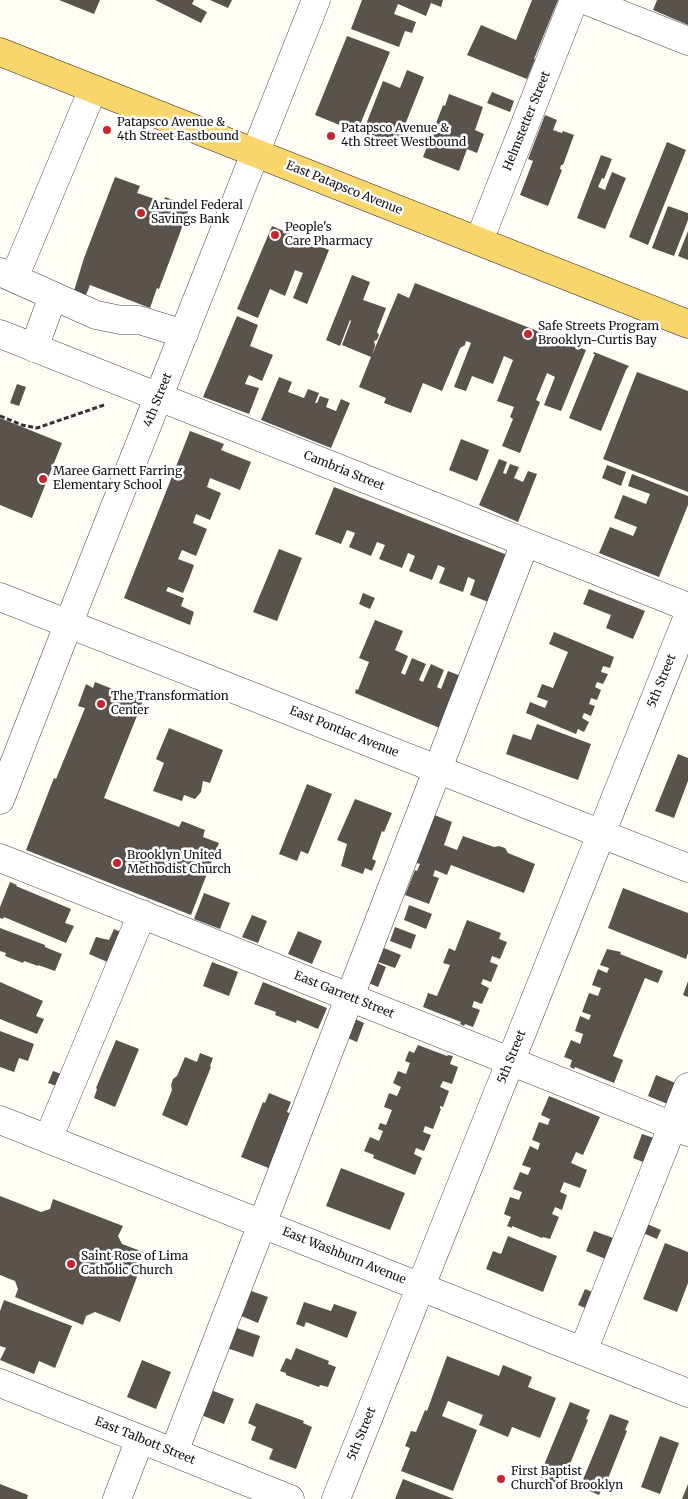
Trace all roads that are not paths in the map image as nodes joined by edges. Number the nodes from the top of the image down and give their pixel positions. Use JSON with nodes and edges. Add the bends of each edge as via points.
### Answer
{"nodes":[{"id":1,"x":316,"y":0,"type":"edge"},
{"id":2,"x":574,"y":0,"type":"edge"},
{"id":3,"x":585,"y":0,"type":"edge"},
{"id":4,"x":688,"y":41,"type":"edge"},
{"id":5,"x":0,"y":53,"type":"edge"},
{"id":6,"x":93,"y":89,"type":"junction"},
{"id":7,"x":256,"y":153,"type":"junction"},
{"id":8,"x":479,"y":242,"type":"junction"},
{"id":9,"x":7,"y":275,"type":"edge"},
{"id":10,"x":53,"y":296,"type":"junction"},
{"id":11,"x":688,"y":324,"type":"edge"},
{"id":12,"x":0,"y":334,"type":"edge"},
{"id":13,"x":184,"y":334,"type":"junction"},
{"id":14,"x":34,"y":348,"type":"junction"},
{"id":15,"x":158,"y":397,"type":"junction"},
{"id":16,"x":526,"y":543,"type":"junction"},
{"id":17,"x":0,"y":597,"type":"edge"},
{"id":18,"x":688,"y":607,"type":"edge"},
{"id":19,"x":688,"y":616,"type":"edge"},
{"id":20,"x":69,"y":624,"type":"junction"},
{"id":21,"x":438,"y":769,"type":"junction"},
{"id":22,"x":0,"y":800,"type":"edge"},
{"id":23,"x":601,"y":834,"type":"junction"},
{"id":24,"x":0,"y":858,"type":"edge"},
{"id":25,"x":688,"y":868,"type":"edge"},
{"id":26,"x":142,"y":914,"type":"junction"},
{"id":27,"x":350,"y":997,"type":"junction"},
{"id":28,"x":510,"y":1061,"type":"junction"},
{"id":29,"x":688,"y":1087,"type":"edge"},
{"id":30,"x":0,"y":1120,"type":"edge"},
{"id":31,"x":680,"y":1129,"type":"edge"},
{"id":32,"x":48,"y":1139,"type":"junction"},
{"id":33,"x":262,"y":1224,"type":"junction"},
{"id":34,"x":421,"y":1287,"type":"junction"},
{"id":35,"x":583,"y":1351,"type":"junction"},
{"id":36,"x":0,"y":1383,"type":"edge"},
{"id":37,"x":688,"y":1393,"type":"edge"},
{"id":38,"x":140,"y":1439,"type":"junction"},
{"id":39,"x":174,"y":1452,"type":"junction"},
{"id":40,"x":117,"y":1499,"type":"edge"},
{"id":41,"x":290,"y":1499,"type":"edge"},
{"id":42,"x":336,"y":1499,"type":"edge"}],
"edges":[{"from":1,"to":7,"type":"street","name":"4th Street"},
{"from":2,"to":8,"type":"street","name":"Helmstetter Street"},
{"from":3,"to":4,"type":"street"},
{"from":5,"to":6,"type":"main road","name":"East Patapsco Avenue"},
{"from":6,"to":7,"type":"main road","name":"East Patapsco Avenue"},
{"from":6,"to":9,"type":"street"},
{"from":7,"to":8,"type":"main road","name":"East Patapsco Avenue"},
{"from":7,"to":13,"type":"street","name":"4th Street"},
{"from":8,"to":11,"type":"main road","name":"East Patapsco Avenue"},
{"from":9,"to":10,"type":"street"},
{"from":10,"to":13,"type":"street","via":[[96,315],[138,320]]},
{"from":10,"to":14,"type":"street"},
{"from":12,"to":14,"type":"street","name":"Cambria Street"},
{"from":13,"to":15,"type":"street","name":"4th Street"},
{"from":14,"to":15,"type":"street","name":"Cambria Street"},
{"from":15,"to":16,"type":"street","name":"Cambria Street"},
{"from":15,"to":20,"type":"street","name":"4th Street"},
{"from":16,"to":18,"type":"street","name":"Cambria Street"},
{"from":16,"to":21,"type":"street"},
{"from":17,"to":20,"type":"street","name":"East Pontiac Avenue"},
{"from":19,"to":23,"type":"street","name":"5th Street"},
{"from":20,"to":21,"type":"street","name":"East Pontiac Avenue"},
{"from":20,"to":22,"type":"street","name":"4th Street"},
{"from":21,"to":23,"type":"street","name":"East Pontiac Avenue"},
{"from":21,"to":27,"type":"street"},
{"from":23,"to":25,"type":"street","name":"East Pontiac Avenue"},
{"from":23,"to":28,"type":"street","name":"5th Street"},
{"from":24,"to":26,"type":"street","name":"East Garrett Street"},
{"from":26,"to":27,"type":"street","name":"East Garrett Street"},
{"from":26,"to":32,"type":"street"},
{"from":27,"to":28,"type":"street","name":"East Garrett Street"},
{"from":27,"to":33,"type":"street"},
{"from":28,"to":31,"type":"street","name":"East Garrett Street"},
{"from":28,"to":34,"type":"street","name":"5th Street"},
{"from":29,"to":31,"type":"street"},
{"from":30,"to":32,"type":"street","name":"East Washburn Avenue"},
{"from":31,"to":35,"type":"street"},
{"from":32,"to":33,"type":"street","name":"East Washburn Avenue"},
{"from":33,"to":34,"type":"street","name":"East Washburn Avenue"},
{"from":33,"to":39,"type":"street"},
{"from":34,"to":35,"type":"street","name":"East Washburn Avenue"},
{"from":34,"to":42,"type":"street","name":"5th Street"},
{"from":35,"to":37,"type":"street","name":"East Washburn Avenue"},
{"from":36,"to":38,"type":"street","name":"East Talbott Street"},
{"from":38,"to":39,"type":"street","name":"East Talbott Street"},
{"from":38,"to":40,"type":"street"},
{"from":39,"to":41,"type":"street","name":"East Talbott Street"}]}
